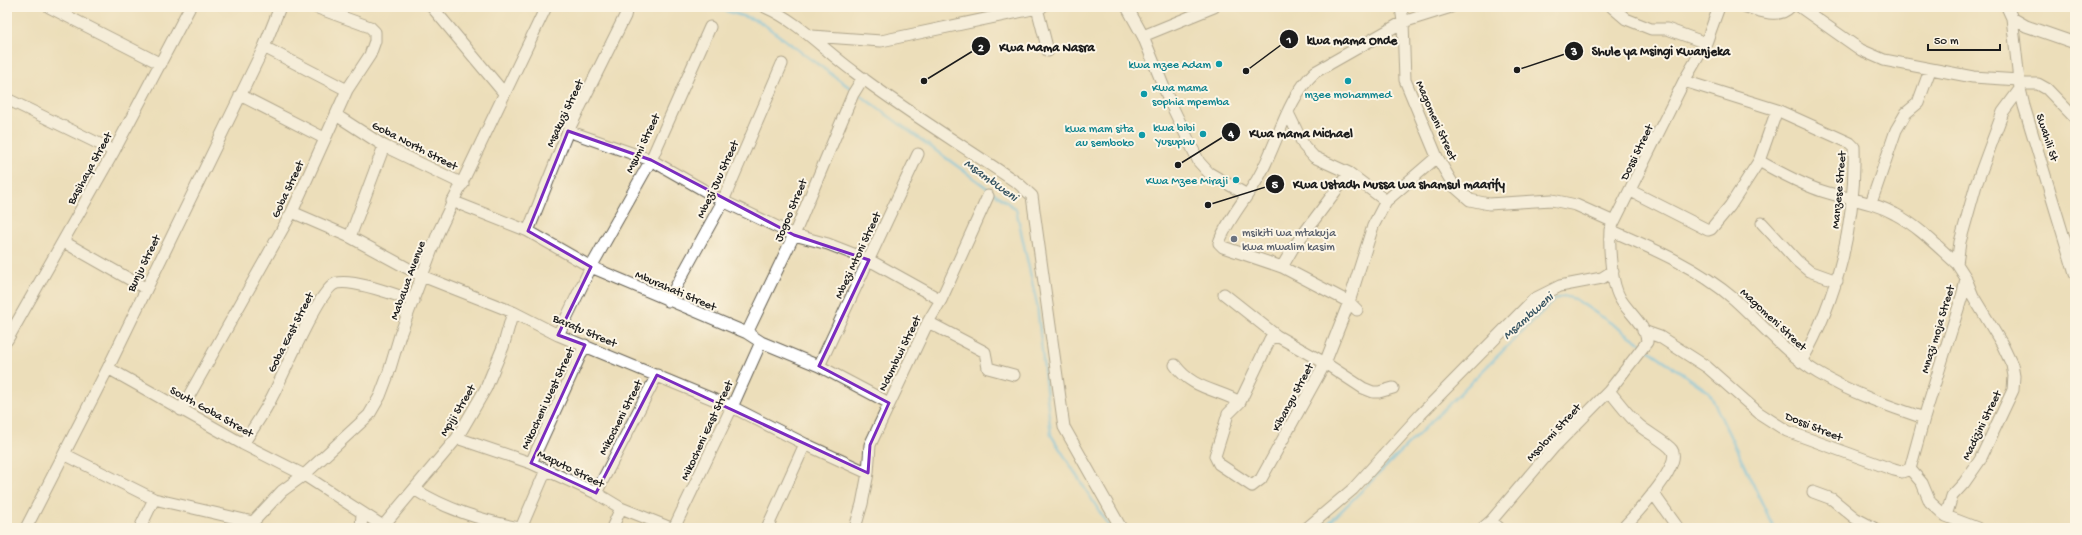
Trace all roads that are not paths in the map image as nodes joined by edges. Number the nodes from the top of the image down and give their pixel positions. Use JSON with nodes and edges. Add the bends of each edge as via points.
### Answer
{"nodes":[{"id":1,"x":49,"y":7,"type":"edge"},
{"id":2,"x":190,"y":7,"type":"edge"},
{"id":3,"x":280,"y":7,"type":"edge"},
{"id":4,"x":315,"y":7,"type":"edge"},
{"id":5,"x":432,"y":7,"type":"edge"},
{"id":6,"x":546,"y":7,"type":"edge"},
{"id":7,"x":627,"y":7,"type":"edge"},
{"id":8,"x":764,"y":7,"type":"edge"},
{"id":9,"x":1039,"y":7,"type":"edge"},
{"id":10,"x":1127,"y":7,"type":"edge"},
{"id":11,"x":1214,"y":7,"type":"edge"},
{"id":12,"x":1401,"y":7,"type":"edge"},
{"id":13,"x":1451,"y":7,"type":"edge"},
{"id":14,"x":1612,"y":7,"type":"edge"},
{"id":15,"x":1719,"y":7,"type":"edge"},
{"id":16,"x":1746,"y":7,"type":"edge"},
{"id":17,"x":1790,"y":7,"type":"edge"},
{"id":18,"x":1800,"y":7,"type":"edge"},
{"id":19,"x":2007,"y":7,"type":"edge"},
{"id":20,"x":775,"y":10,"type":"edge"},
{"id":21,"x":2012,"y":18,"type":"junction"},
{"id":22,"x":1403,"y":22,"type":"junction"},
{"id":23,"x":710,"y":27,"type":"dead end"},
{"id":24,"x":812,"y":36,"type":"junction"},
{"id":25,"x":1143,"y":36,"type":"junction"},
{"id":26,"x":1706,"y":43,"type":"junction"},
{"id":27,"x":2075,"y":43,"type":"edge"},
{"id":28,"x":264,"y":46,"type":"junction"},
{"id":29,"x":1048,"y":50,"type":"dead end"},
{"id":30,"x":161,"y":64,"type":"junction"},
{"id":31,"x":782,"y":64,"type":"dead end"},
{"id":32,"x":1930,"y":70,"type":"junction"},
{"id":33,"x":1684,"y":80,"type":"junction"},
{"id":34,"x":2020,"y":84,"type":"junction"},
{"id":35,"x":858,"y":86,"type":"junction"},
{"id":36,"x":347,"y":90,"type":"junction"},
{"id":37,"x":504,"y":92,"type":"junction"},
{"id":38,"x":240,"y":95,"type":"junction"},
{"id":39,"x":8,"y":103,"type":"edge"},
{"id":40,"x":1777,"y":110,"type":"junction"},
{"id":41,"x":1288,"y":113,"type":"junction"},
{"id":42,"x":336,"y":115,"type":"junction"},
{"id":43,"x":2075,"y":118,"type":"edge"},
{"id":44,"x":568,"y":131,"type":"junction"},
{"id":45,"x":324,"y":138,"type":"junction"},
{"id":46,"x":384,"y":146,"type":"junction"},
{"id":47,"x":114,"y":151,"type":"junction"},
{"id":48,"x":918,"y":154,"type":"dead end"},
{"id":49,"x":1437,"y":156,"type":"junction"},
{"id":50,"x":651,"y":160,"type":"junction"},
{"id":51,"x":1759,"y":161,"type":"junction"},
{"id":52,"x":1349,"y":173,"type":"junction"},
{"id":53,"x":463,"y":184,"type":"junction"},
{"id":54,"x":1631,"y":191,"type":"junction"},
{"id":55,"x":1248,"y":195,"type":"junction"},
{"id":56,"x":988,"y":196,"type":"dead end"},
{"id":57,"x":1851,"y":198,"type":"junction"},
{"id":58,"x":723,"y":201,"type":"junction"},
{"id":59,"x":1386,"y":201,"type":"junction"},
{"id":60,"x":452,"y":202,"type":"junction"},
{"id":61,"x":1871,"y":203,"type":"junction"},
{"id":62,"x":292,"y":212,"type":"junction"},
{"id":63,"x":1762,"y":223,"type":"dead end"},
{"id":64,"x":1612,"y":226,"type":"junction"},
{"id":65,"x":528,"y":231,"type":"junction"},
{"id":66,"x":794,"y":235,"type":"junction"},
{"id":67,"x":350,"y":237,"type":"junction"},
{"id":68,"x":64,"y":242,"type":"junction"},
{"id":69,"x":869,"y":260,"type":"junction"},
{"id":70,"x":1957,"y":264,"type":"junction"},
{"id":71,"x":590,"y":267,"type":"junction"},
{"id":72,"x":1282,"y":267,"type":"junction"},
{"id":73,"x":1613,"y":271,"type":"junction"},
{"id":74,"x":2075,"y":274,"type":"edge"},
{"id":75,"x":422,"y":276,"type":"junction"},
{"id":76,"x":1966,"y":278,"type":"junction"},
{"id":77,"x":1836,"y":281,"type":"junction"},
{"id":78,"x":145,"y":288,"type":"junction"},
{"id":79,"x":1224,"y":294,"type":"dead end"},
{"id":80,"x":941,"y":300,"type":"junction"},
{"id":81,"x":414,"y":301,"type":"junction"},
{"id":82,"x":668,"y":301,"type":"junction"},
{"id":83,"x":1349,"y":302,"type":"junction"},
{"id":84,"x":1357,"y":310,"type":"dead end"},
{"id":85,"x":512,"y":312,"type":"junction"},
{"id":86,"x":928,"y":322,"type":"junction"},
{"id":87,"x":1643,"y":331,"type":"junction"},
{"id":88,"x":747,"y":333,"type":"junction"},
{"id":89,"x":558,"y":335,"type":"junction"},
{"id":90,"x":1277,"y":336,"type":"junction"},
{"id":91,"x":8,"y":337,"type":"edge"},
{"id":92,"x":761,"y":342,"type":"junction"},
{"id":93,"x":1647,"y":342,"type":"joint"},
{"id":94,"x":585,"y":345,"type":"junction"},
{"id":95,"x":1801,"y":362,"type":"junction"},
{"id":96,"x":1325,"y":363,"type":"junction"},
{"id":97,"x":1175,"y":365,"type":"dead end"},
{"id":98,"x":819,"y":366,"type":"junction"},
{"id":99,"x":108,"y":368,"type":"junction"},
{"id":100,"x":657,"y":374,"type":"junction"},
{"id":101,"x":1014,"y":375,"type":"dead end"},
{"id":102,"x":1393,"y":388,"type":"dead end"},
{"id":103,"x":1609,"y":391,"type":"junction"},
{"id":104,"x":1240,"y":402,"type":"junction"},
{"id":105,"x":889,"y":403,"type":"junction"},
{"id":106,"x":732,"y":407,"type":"junction"},
{"id":107,"x":181,"y":410,"type":"junction"},
{"id":108,"x":1924,"y":418,"type":"junction"},
{"id":109,"x":457,"y":438,"type":"junction"},
{"id":110,"x":244,"y":444,"type":"junction"},
{"id":111,"x":805,"y":444,"type":"junction"},
{"id":112,"x":64,"y":454,"type":"junction"},
{"id":113,"x":532,"y":463,"type":"junction"},
{"id":114,"x":1910,"y":469,"type":"junction"},
{"id":115,"x":546,"y":470,"type":"junction"},
{"id":116,"x":868,"y":473,"type":"junction"},
{"id":117,"x":304,"y":475,"type":"junction"},
{"id":118,"x":414,"y":489,"type":"junction"},
{"id":119,"x":1813,"y":492,"type":"dead end"},
{"id":120,"x":596,"y":493,"type":"junction"},
{"id":121,"x":1653,"y":493,"type":"junction"},
{"id":122,"x":154,"y":500,"type":"junction"},
{"id":123,"x":621,"y":508,"type":"junction"},
{"id":124,"x":362,"y":514,"type":"junction"},
{"id":125,"x":1946,"y":516,"type":"junction"},
{"id":126,"x":252,"y":525,"type":"edge"},
{"id":127,"x":1491,"y":526,"type":"edge"},
{"id":128,"x":384,"y":527,"type":"edge"},
{"id":129,"x":26,"y":528,"type":"edge"},
{"id":130,"x":140,"y":528,"type":"edge"},
{"id":131,"x":361,"y":528,"type":"edge"},
{"id":132,"x":520,"y":528,"type":"edge"},
{"id":133,"x":612,"y":528,"type":"edge"},
{"id":134,"x":673,"y":528,"type":"edge"},
{"id":135,"x":767,"y":528,"type":"edge"},
{"id":136,"x":855,"y":528,"type":"edge"},
{"id":137,"x":1121,"y":528,"type":"edge"},
{"id":138,"x":1307,"y":528,"type":"edge"},
{"id":139,"x":1623,"y":528,"type":"edge"},
{"id":140,"x":1678,"y":528,"type":"edge"},
{"id":141,"x":1874,"y":528,"type":"edge"},
{"id":142,"x":1977,"y":528,"type":"edge"}],
"edges":[{"from":1,"to":30,"type":"street"},
{"from":2,"to":30,"type":"street","name":"Basihaya Street"},
{"from":3,"to":28,"type":"street","name":"Bunju Street"},
{"from":4,"to":36,"type":"street","name":"Goba Street","via":[[370,27],[375,32],[370,55]]},
{"from":5,"to":37,"type":"street"},
{"from":6,"to":37,"type":"street","name":"Mabawa Avenue"},
{"from":7,"to":44,"type":"street","name":"Msakuzi Street","via":[[625,16]]},
{"from":8,"to":20,"type":"street"},
{"from":9,"to":24,"type":"street","via":[[881,40]]},
{"from":9,"to":29,"type":"street"},
{"from":10,"to":25,"type":"street"},
{"from":11,"to":25,"type":"street"},
{"from":12,"to":22,"type":"street","name":"Magomeni Street"},
{"from":13,"to":22,"type":"street"},
{"from":14,"to":26,"type":"street","via":[[1626,19],[1638,24],[1652,29],[1667,29]]},
{"from":15,"to":26,"type":"street","name":"Dossi Street"},
{"from":16,"to":17,"type":"street","via":[[1774,14],[1785,12]]},
{"from":18,"to":32,"type":"street","via":[[1861,50],[1884,60]]},
{"from":19,"to":21,"type":"street","name":"Swahili St"},
{"from":20,"to":24,"type":"street"},
{"from":21,"to":27,"type":"street","via":[[2026,26]]},
{"from":21,"to":34,"type":"street","name":"Swahili St"},
{"from":22,"to":41,"type":"street","via":[[1315,72],[1304,82]]},
{"from":22,"to":49,"type":"street","name":"Magomeni Street","via":[[1405,80]]},
{"from":23,"to":50,"type":"street","name":"Msumi Street"},
{"from":24,"to":35,"type":"street"},
{"from":25,"to":55,"type":"street","via":[[1166,93],[1199,162],[1209,173]]},
{"from":26,"to":33,"type":"street","name":"Dossi Street"},
{"from":28,"to":36,"type":"street"},
{"from":28,"to":38,"type":"street","name":"Bunju Street"},
{"from":30,"to":47,"type":"street","name":"Basihaya Street"},
{"from":31,"to":58,"type":"street","name":"Mbezi Juu Street"},
{"from":32,"to":34,"type":"street"},
{"from":32,"to":61,"type":"street","via":[[1918,103],[1906,113],[1896,130]]},
{"from":33,"to":40,"type":"street","name":"Manzese Street"},
{"from":33,"to":54,"type":"street","name":"Dossi Street"},
{"from":34,"to":43,"type":"street","via":[[2038,84],[2047,89]]},
{"from":34,"to":70,"type":"street","via":[[2003,112],[1976,185],[1960,242]]},
{"from":34,"to":74,"type":"street","name":"Swahili St"},
{"from":35,"to":66,"type":"street","name":"Jogoo Street"},
{"from":35,"to":137,"type":"street","via":[[1019,184],[1032,196],[1064,427]]},
{"from":36,"to":42,"type":"street","name":"Goba Street"},
{"from":37,"to":53,"type":"street","name":"Mabawa Avenue"},
{"from":38,"to":45,"type":"street"},
{"from":38,"to":78,"type":"street","name":"Bunju Street"},
{"from":39,"to":47,"type":"street"},
{"from":40,"to":51,"type":"street"},
{"from":40,"to":57,"type":"street","name":"Manzese Street","via":[[1854,147]]},
{"from":41,"to":52,"type":"street","via":[[1308,152]]},
{"from":41,"to":55,"type":"street"},
{"from":42,"to":45,"type":"street","name":"Goba Street"},
{"from":42,"to":46,"type":"street","name":"Goba North Street"},
{"from":44,"to":50,"type":"street"},
{"from":44,"to":65,"type":"street","name":"Msakuzi Street"},
{"from":45,"to":62,"type":"street","name":"Goba Street"},
{"from":46,"to":53,"type":"street","name":"Goba North Street"},
{"from":46,"to":67,"type":"street"},
{"from":47,"to":68,"type":"street","name":"Basihaya Street"},
{"from":48,"to":69,"type":"street","name":"Mbezi Mtoni Street"},
{"from":49,"to":59,"type":"street","name":"Kibangu Street"},
{"from":49,"to":64,"type":"street","name":"Magomeni Street","via":[[1454,186],[1470,200],[1488,204],[1552,200],[1576,205]]},
{"from":50,"to":58,"type":"street"},
{"from":50,"to":71,"type":"street","name":"Msumi Street"},
{"from":51,"to":54,"type":"street","via":[[1711,230]]},
{"from":51,"to":57,"type":"street","via":[[1802,184]]},
{"from":52,"to":59,"type":"street"},
{"from":52,"to":72,"type":"street"},
{"from":53,"to":60,"type":"street","name":"Mabawa Avenue"},
{"from":54,"to":64,"type":"street","name":"Dossi Street"},
{"from":55,"to":72,"type":"street","via":[[1228,223],[1220,243],[1239,253]]},
{"from":56,"to":80,"type":"street","name":"Ndumbwi Street"},
{"from":57,"to":61,"type":"street"},
{"from":57,"to":77,"type":"street","name":"Manzese Street","via":[[1848,232]]},
{"from":58,"to":66,"type":"street"},
{"from":58,"to":82,"type":"street","name":"Mbezi Juu Street"},
{"from":59,"to":83,"type":"street","name":"Kibangu Street","via":[[1373,226]]},
{"from":60,"to":65,"type":"street","name":"Mburahati Street"},
{"from":60,"to":75,"type":"street","name":"Mabawa Avenue"},
{"from":61,"to":70,"type":"street","via":[[1909,221]]},
{"from":62,"to":67,"type":"street","name":"Barafu Street"},
{"from":62,"to":107,"type":"street","name":"Goba Street"},
{"from":63,"to":77,"type":"street","via":[[1809,271]]},
{"from":64,"to":73,"type":"street","name":"Dossi Street","via":[[1609,244]]},
{"from":64,"to":95,"type":"street","name":"Magomeni Street","via":[[1693,269],[1733,299]]},
{"from":65,"to":71,"type":"street","name":"Mburahati Street"},
{"from":66,"to":69,"type":"street","via":[[828,244]]},
{"from":66,"to":88,"type":"street","name":"Jogoo Street"},
{"from":67,"to":75,"type":"street","name":"Barafu Street"},
{"from":68,"to":78,"type":"street"},
{"from":68,"to":91,"type":"street","name":"Basihaya Street"},
{"from":69,"to":80,"type":"street"},
{"from":69,"to":98,"type":"street","name":"Mbezi Mtoni Street"},
{"from":70,"to":76,"type":"street","name":"Mnazi moja Street"},
{"from":71,"to":82,"type":"street","name":"Mburahati Street"},
{"from":71,"to":89,"type":"street","name":"Msumi Street"},
{"from":72,"to":83,"type":"street"},
{"from":73,"to":87,"type":"street","name":"Dossi Street","via":[[1620,299]]},
{"from":73,"to":138,"type":"street","via":[[1602,278],[1560,286],[1534,299],[1421,414],[1353,489]]},
{"from":75,"to":81,"type":"street","name":"Mabawa Avenue"},
{"from":75,"to":85,"type":"street","name":"Barafu Street"},
{"from":76,"to":108,"type":"street","name":"Mnazi moja Street"},
{"from":76,"to":125,"type":"street","name":"Madizini Street","via":[[1973,296],[2012,365],[2013,390],[1980,460],[1952,496]]},
{"from":77,"to":95,"type":"street","name":"Manzese Street","via":[[1822,324]]},
{"from":78,"to":99,"type":"street","name":"Bunju Street"},
{"from":79,"to":90,"type":"street"},
{"from":80,"to":86,"type":"street","name":"Ndumbwi Street"},
{"from":81,"to":110,"type":"street","name":"Goba East Street","via":[[349,283],[336,282],[327,289],[296,345],[273,396]]},
{"from":81,"to":117,"type":"street","name":"Mabawa Avenue","via":[[380,396],[369,415]]},
{"from":82,"to":88,"type":"street","name":"Mburahati Street"},
{"from":83,"to":84,"type":"street"},
{"from":83,"to":96,"type":"street","name":"Kibangu Street"},
{"from":85,"to":89,"type":"street","name":"Barafu Street"},
{"from":85,"to":109,"type":"street","name":"Mpiji Street","via":[[503,346],[486,388]]},
{"from":86,"to":101,"type":"street","via":[[985,352],[988,368]]},
{"from":86,"to":105,"type":"street","name":"Ndumbwi Street"},
{"from":87,"to":93,"type":"street","name":"Dossi Street"},
{"from":87,"to":114,"type":"street","name":"Dossi Street","via":[[1660,337],[1707,367],[1750,406],[1787,431],[1894,470],[1902,472]]},
{"from":88,"to":92,"type":"street","name":"Mburahati Street"},
{"from":89,"to":94,"type":"street","name":"Barafu Street"},
{"from":90,"to":96,"type":"street"},
{"from":90,"to":104,"type":"street","name":"Kibangu Street","via":[[1270,339]]},
{"from":92,"to":98,"type":"street","name":"Mburahati Street"},
{"from":92,"to":106,"type":"street","name":"Mikocheni East Street"},
{"from":93,"to":103,"type":"street","name":"Msolomi Street"},
{"from":94,"to":100,"type":"street","name":"Barafu Street"},
{"from":94,"to":113,"type":"street","name":"Mikocheni West Street"},
{"from":95,"to":108,"type":"street","name":"Magomeni Street","via":[[1819,374],[1874,401]]},
{"from":96,"to":102,"type":"street","via":[[1373,392]]},
{"from":96,"to":104,"type":"street","name":"Kibangu Street","via":[[1261,479],[1252,486],[1219,464],[1215,456],[1228,414]]},
{"from":97,"to":104,"type":"street","via":[[1195,384]]},
{"from":98,"to":105,"type":"street","name":"Mburahati Street"},
{"from":99,"to":107,"type":"street","name":"South Goba Street"},
{"from":99,"to":112,"type":"street","name":"Bunju Street"},
{"from":100,"to":106,"type":"street","name":"Barafu Street"},
{"from":100,"to":120,"type":"street","name":"Mikocheni Street"},
{"from":103,"to":121,"type":"street","via":[[1638,425],[1672,450],[1672,465]]},
{"from":103,"to":127,"type":"street","name":"Msolomi Street","via":[[1553,448]]},
{"from":105,"to":116,"type":"street","name":"Ndumbwi Street","via":[[870,445]]},
{"from":106,"to":111,"type":"street","name":"Barafu Street"},
{"from":106,"to":134,"type":"street","name":"Mikocheni East Street"},
{"from":107,"to":110,"type":"street","name":"South Goba Street"},
{"from":108,"to":114,"type":"street","name":"Mnazi moja Street"},
{"from":109,"to":113,"type":"street","name":"Maputo Street"},
{"from":109,"to":118,"type":"street","name":"Mpiji Street"},
{"from":110,"to":117,"type":"street","name":"South Goba Street"},
{"from":111,"to":116,"type":"street","name":"Barafu Street"},
{"from":111,"to":135,"type":"street"},
{"from":112,"to":122,"type":"street"},
{"from":112,"to":129,"type":"street","name":"Bunju Street"},
{"from":113,"to":115,"type":"street","name":"Maputo Street"},
{"from":114,"to":125,"type":"street","via":[[1922,483],[1930,502]]},
{"from":115,"to":120,"type":"street","name":"Maputo Street"},
{"from":115,"to":132,"type":"street"},
{"from":116,"to":136,"type":"street","name":"Ndumbwi Street"},
{"from":117,"to":124,"type":"street","name":"South Goba Street"},
{"from":117,"to":126,"type":"street","name":"Mabawa Avenue","via":[[282,491]]},
{"from":118,"to":128,"type":"street","name":"Mpiji Street"},
{"from":118,"to":132,"type":"street","via":[[454,510],[490,522]]},
{"from":119,"to":141,"type":"street","via":[[1832,499],[1855,518]]},
{"from":120,"to":123,"type":"street","name":"Maputo Street"},
{"from":121,"to":139,"type":"street"},
{"from":121,"to":140,"type":"street"},
{"from":122,"to":126,"type":"street"},
{"from":122,"to":130,"type":"street"},
{"from":123,"to":133,"type":"street"},
{"from":123,"to":134,"type":"street","name":"Maputo Street"},
{"from":124,"to":128,"type":"street","name":"South Goba Street"},
{"from":124,"to":131,"type":"street"},
{"from":125,"to":142,"type":"street"}]}
